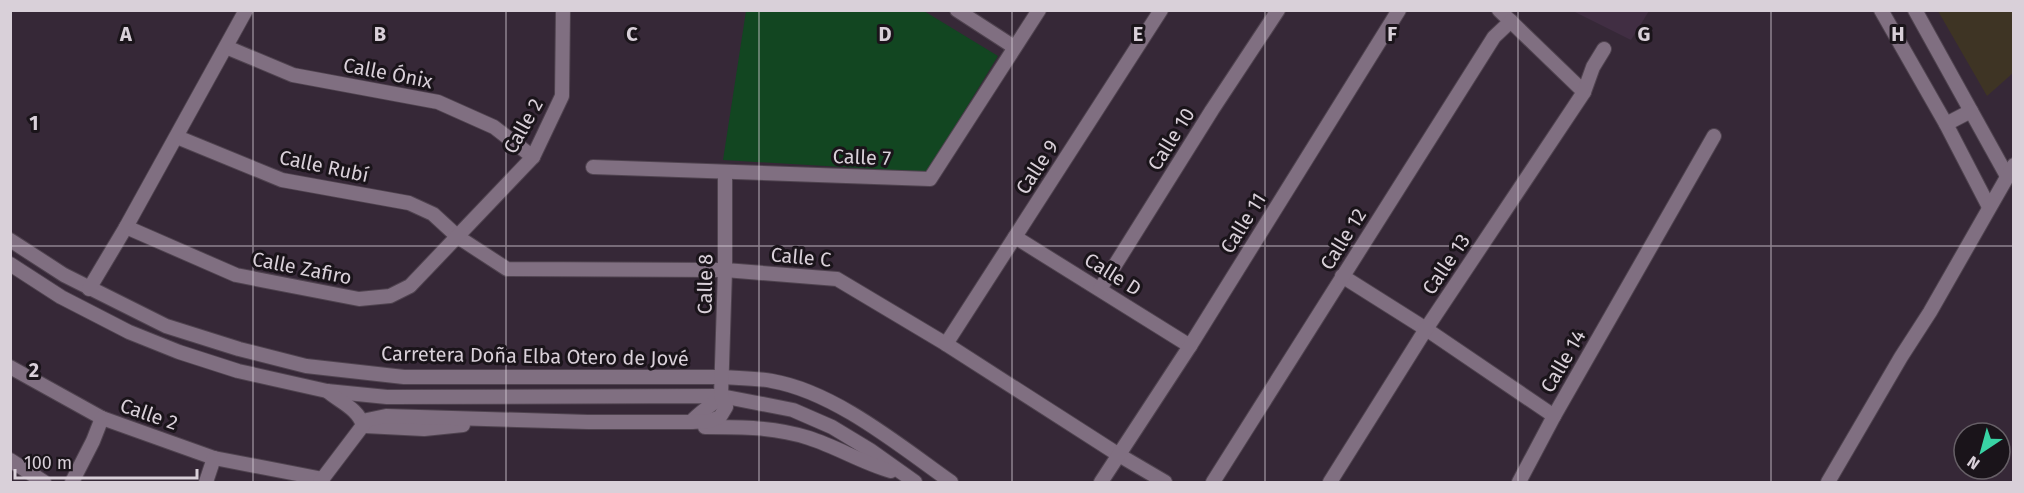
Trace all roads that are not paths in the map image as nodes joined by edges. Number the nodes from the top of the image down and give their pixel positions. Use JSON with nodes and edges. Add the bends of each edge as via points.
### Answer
{"nodes":[{"id":1,"x":246,"y":10,"type":"edge"},
{"id":2,"x":563,"y":10,"type":"edge"},
{"id":3,"x":957,"y":10,"type":"edge"},
{"id":4,"x":1039,"y":10,"type":"edge"},
{"id":5,"x":1161,"y":10,"type":"edge"},
{"id":6,"x":1278,"y":10,"type":"edge"},
{"id":7,"x":1399,"y":10,"type":"edge"},
{"id":8,"x":1498,"y":10,"type":"edge"},
{"id":9,"x":1881,"y":10,"type":"edge"},
{"id":10,"x":1915,"y":10,"type":"edge"},
{"id":11,"x":1511,"y":21,"type":"junction"},
{"id":12,"x":226,"y":47,"type":"junction"},
{"id":13,"x":1014,"y":47,"type":"junction"},
{"id":14,"x":1604,"y":49,"type":"dead end"},
{"id":15,"x":1584,"y":92,"type":"junction"},
{"id":16,"x":1971,"y":111,"type":"junction"},
{"id":17,"x":1946,"y":124,"type":"junction"},
{"id":18,"x":1714,"y":136,"type":"dead end"},
{"id":19,"x":177,"y":137,"type":"junction"},
{"id":20,"x":533,"y":157,"type":"junction"},
{"id":21,"x":593,"y":167,"type":"dead end"},
{"id":22,"x":2010,"y":170,"type":"edge"},
{"id":23,"x":725,"y":172,"type":"junction"},
{"id":24,"x":1989,"y":207,"type":"junction"},
{"id":25,"x":126,"y":227,"type":"junction"},
{"id":26,"x":458,"y":237,"type":"junction"},
{"id":27,"x":1015,"y":237,"type":"junction"},
{"id":28,"x":10,"y":240,"type":"edge"},
{"id":29,"x":10,"y":264,"type":"edge"},
{"id":30,"x":725,"y":270,"type":"junction"},
{"id":31,"x":1342,"y":276,"type":"junction"},
{"id":32,"x":89,"y":289,"type":"junction"},
{"id":33,"x":1100,"y":289,"type":"junction"},
{"id":34,"x":1426,"y":329,"type":"junction"},
{"id":35,"x":946,"y":344,"type":"junction"},
{"id":36,"x":1190,"y":345,"type":"junction"},
{"id":37,"x":10,"y":367,"type":"edge"},
{"id":38,"x":722,"y":377,"type":"junction"},
{"id":39,"x":327,"y":391,"type":"junction"},
{"id":40,"x":721,"y":396,"type":"junction"},
{"id":41,"x":1554,"y":416,"type":"junction"},
{"id":42,"x":102,"y":418,"type":"junction"},
{"id":43,"x":691,"y":422,"type":"junction"},
{"id":44,"x":363,"y":426,"type":"junction"},
{"id":45,"x":1119,"y":455,"type":"junction"},
{"id":46,"x":214,"y":458,"type":"junction"},
{"id":47,"x":10,"y":460,"type":"edge"},
{"id":48,"x":910,"y":479,"type":"edge"},
{"id":49,"x":322,"y":481,"type":"edge"},
{"id":50,"x":44,"y":483,"type":"edge"},
{"id":51,"x":72,"y":483,"type":"edge"},
{"id":52,"x":206,"y":483,"type":"edge"},
{"id":53,"x":951,"y":483,"type":"edge"},
{"id":54,"x":1101,"y":483,"type":"edge"},
{"id":55,"x":1165,"y":483,"type":"edge"},
{"id":56,"x":1213,"y":483,"type":"edge"},
{"id":57,"x":1330,"y":483,"type":"edge"},
{"id":58,"x":1519,"y":483,"type":"edge"},
{"id":59,"x":1828,"y":483,"type":"edge"}],
"edges":[{"from":1,"to":12,"type":"street"},
{"from":2,"to":20,"type":"street","name":"Calle 2","via":[[562,96]]},
{"from":3,"to":13,"type":"street"},
{"from":4,"to":13,"type":"street","name":"Calle 7"},
{"from":5,"to":27,"type":"street","name":"Calle 9"},
{"from":6,"to":33,"type":"street","name":"Calle 10"},
{"from":7,"to":36,"type":"street","name":"Calle 11"},
{"from":8,"to":11,"type":"street"},
{"from":9,"to":17,"type":"street"},
{"from":10,"to":16,"type":"street"},
{"from":11,"to":15,"type":"street"},
{"from":11,"to":31,"type":"street","name":"Calle 12","via":[[1494,37]]},
{"from":12,"to":19,"type":"street"},
{"from":12,"to":20,"type":"street","name":"Calle Ónix","via":[[293,75],[438,102],[494,127]]},
{"from":13,"to":23,"type":"street","name":"Calle 7","via":[[930,179]]},
{"from":14,"to":15,"type":"street","name":"Calle 13"},
{"from":15,"to":34,"type":"street","name":"Calle 13"},
{"from":16,"to":17,"type":"street"},
{"from":16,"to":22,"type":"street"},
{"from":17,"to":24,"type":"street"},
{"from":18,"to":41,"type":"street","name":"Calle 14"},
{"from":19,"to":25,"type":"street"},
{"from":19,"to":26,"type":"street","name":"Calle Rubí","via":[[282,180],[409,203],[433,214]]},
{"from":20,"to":26,"type":"street","name":"Calle 2"},
{"from":21,"to":23,"type":"street","name":"Calle 7"},
{"from":22,"to":24,"type":"street"},
{"from":23,"to":30,"type":"street","name":"Calle 8"},
{"from":24,"to":59,"type":"street"},
{"from":25,"to":26,"type":"street","name":"Calle Zafiro","via":[[236,275],[359,299],[390,296],[410,286]]},
{"from":25,"to":32,"type":"street"},
{"from":26,"to":30,"type":"street","name":"Calle C","via":[[507,269]]},
{"from":27,"to":33,"type":"street","name":"Calle D"},
{"from":27,"to":35,"type":"street","name":"Calle 9"},
{"from":28,"to":32,"type":"street","name":"Carretera Doña Elba Otero de Jové"},
{"from":29,"to":39,"type":"street","name":"Carretera Doña Elba Otero de Jové","via":[[61,297],[129,332],[238,371]]},
{"from":30,"to":35,"type":"street","name":"Calle C","via":[[837,279]]},
{"from":30,"to":38,"type":"street","name":"Calle 8"},
{"from":31,"to":34,"type":"street","name":"Calle 14"},
{"from":31,"to":56,"type":"street","name":"Calle 12"},
{"from":32,"to":38,"type":"street","name":"Carretera Doña Elba Otero de Jové","via":[[166,326],[306,366],[404,377]]},
{"from":33,"to":36,"type":"street","name":"Calle D"},
{"from":34,"to":41,"type":"street","name":"Calle 14"},
{"from":34,"to":57,"type":"street","name":"Calle 13"},
{"from":35,"to":45,"type":"street","name":"Calle C"},
{"from":36,"to":45,"type":"street","name":"Calle 11"},
{"from":37,"to":42,"type":"street","name":"Calle 2"},
{"from":38,"to":40,"type":"street","name":"Calle 8"},
{"from":38,"to":53,"type":"street","name":"Carretera Doña Elba Otero de Jové","via":[[773,381],[837,405]]},
{"from":39,"to":40,"type":"street","name":"Carretera Doña Elba Otero de Jové","via":[[387,398]]},
{"from":39,"to":44,"type":"street","via":[[352,408]]},
{"from":40,"to":43,"type":"street","name":"Calle 8","via":[[726,407],[720,417]]},
{"from":40,"to":48,"type":"street","name":"Carretera Doña Elba Otero de Jové","via":[[793,410],[832,427]]},
{"from":41,"to":58,"type":"street"},
{"from":42,"to":46,"type":"street","name":"Calle 2"},
{"from":42,"to":51,"type":"street","name":"Calle 2"},
{"from":43,"to":44,"type":"street","via":[[484,420],[424,429]]},
{"from":43,"to":48,"type":"street","via":[[705,427],[776,429],[811,438]]},
{"from":44,"to":49,"type":"street"},
{"from":45,"to":54,"type":"street","name":"Calle 11"},
{"from":45,"to":55,"type":"street","name":"Calle C"},
{"from":46,"to":49,"type":"street","name":"Calle 2"},
{"from":46,"to":52,"type":"street"},
{"from":47,"to":50,"type":"street"}]}
